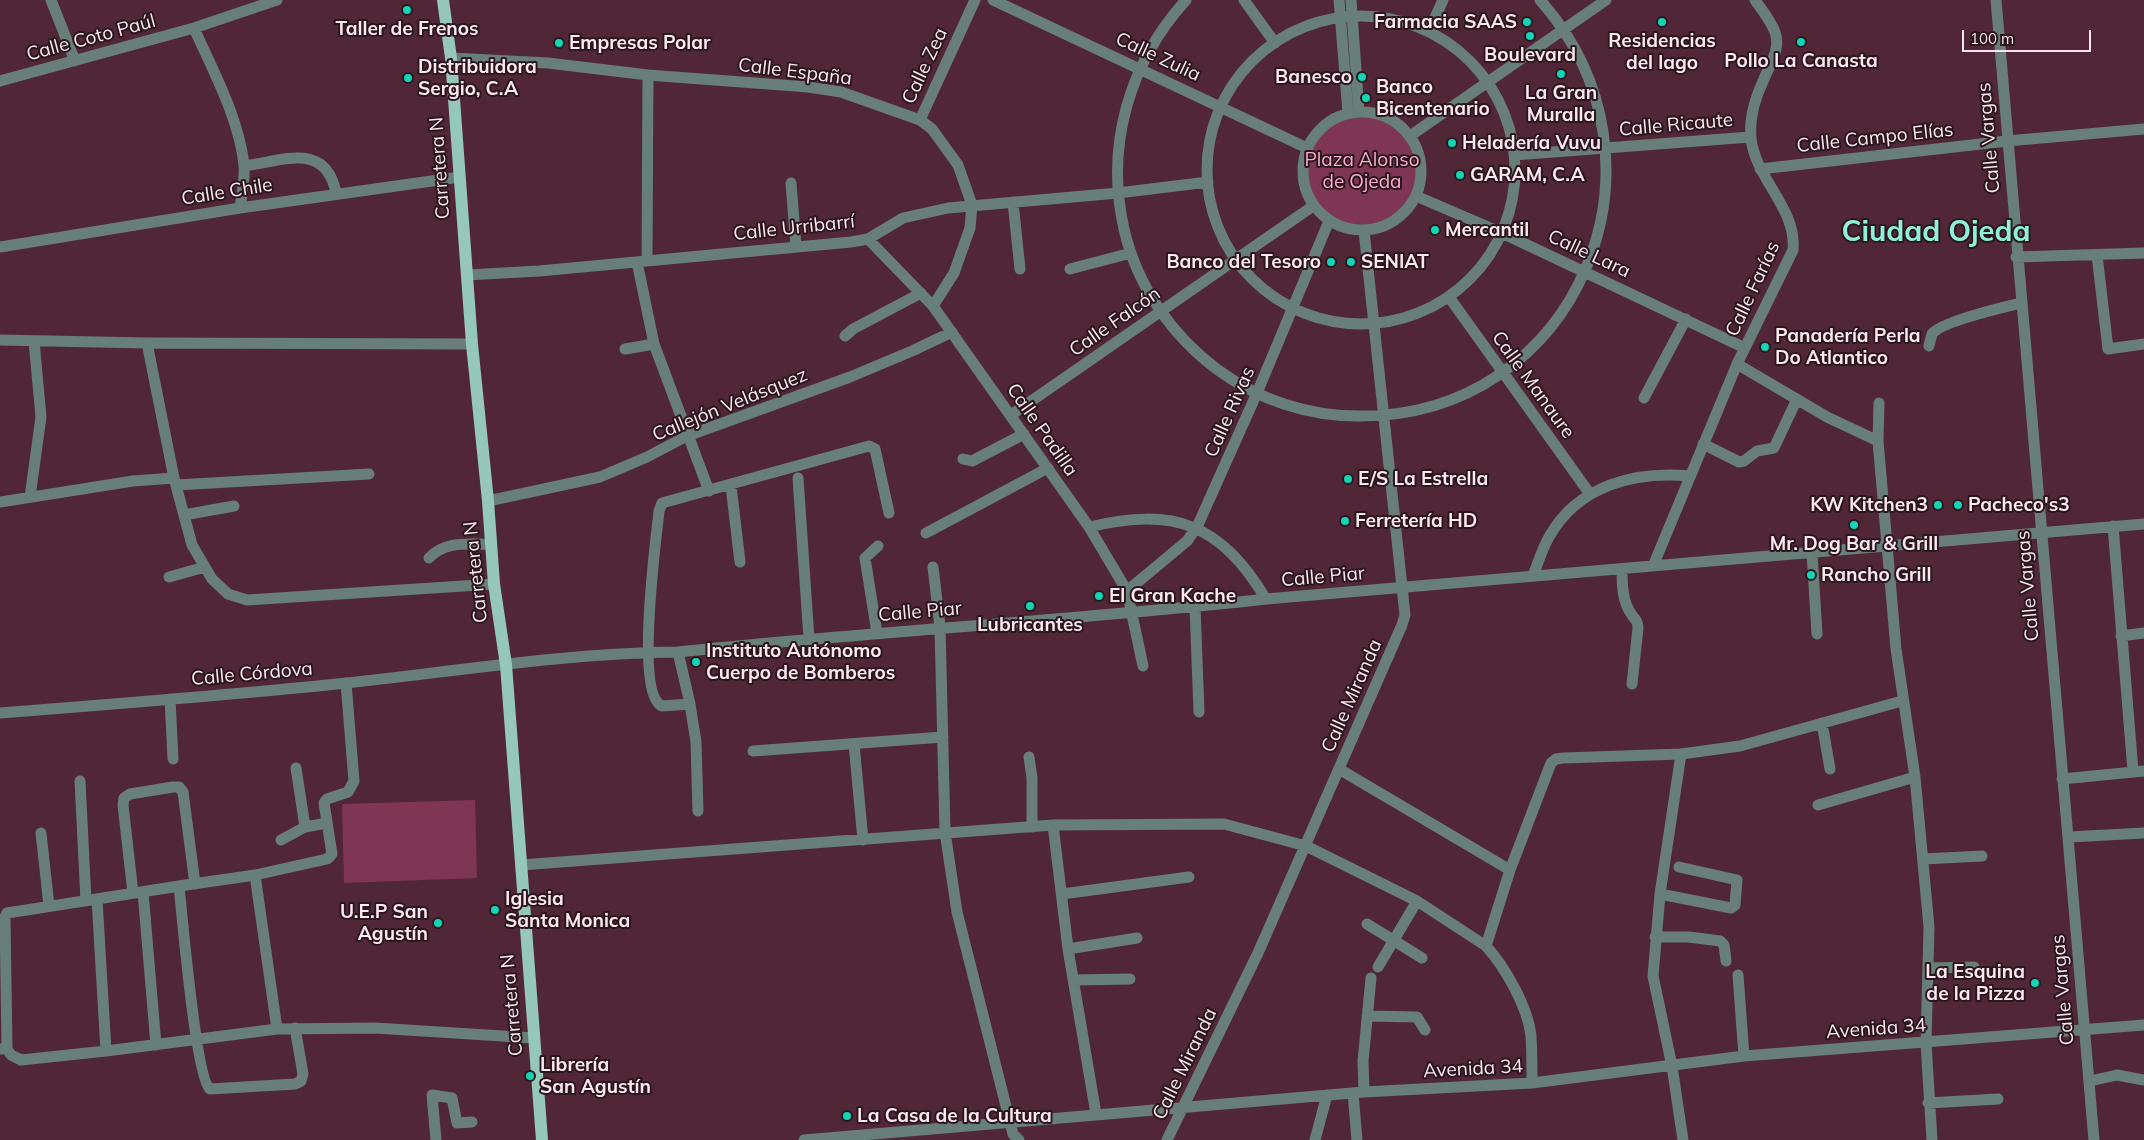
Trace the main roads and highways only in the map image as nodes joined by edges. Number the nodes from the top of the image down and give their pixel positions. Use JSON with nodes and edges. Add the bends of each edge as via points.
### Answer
{"nodes":[{"id":1,"x":443,"y":0,"type":"edge"},
{"id":2,"x":542,"y":1140,"type":"edge"}],
"edges":[{"from":1,"to":2,"type":"main road","name":"Carretera N","via":[[451,58],[494,584],[506,665]]}]}
